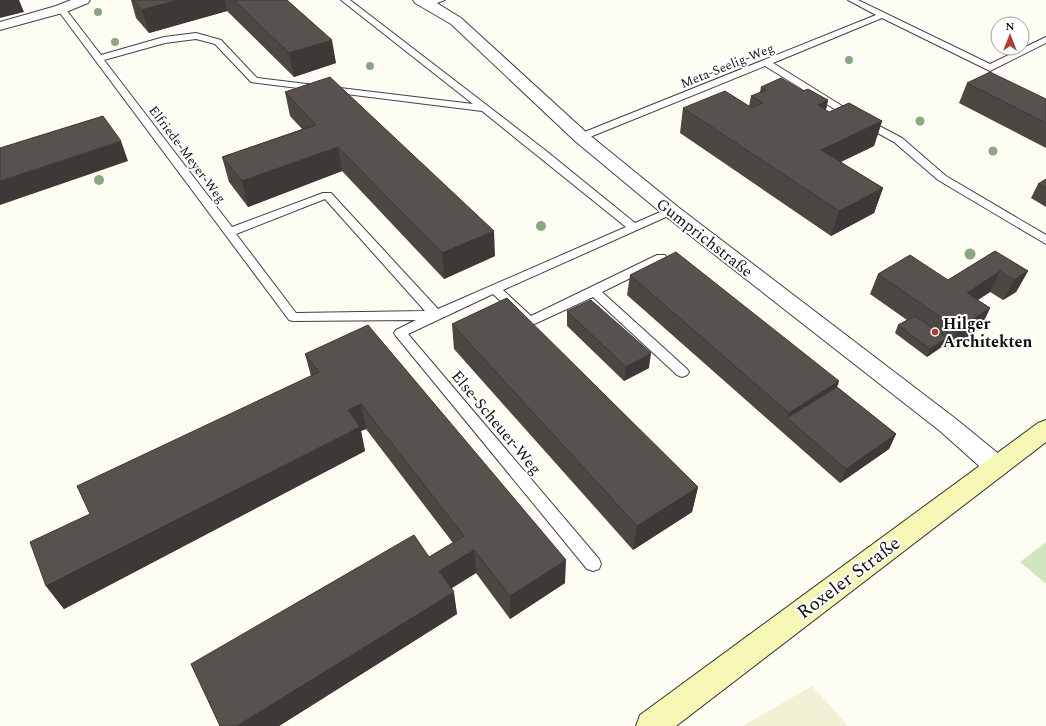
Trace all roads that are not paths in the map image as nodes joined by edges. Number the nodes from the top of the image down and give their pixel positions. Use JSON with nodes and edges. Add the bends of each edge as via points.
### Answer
{"nodes":[{"id":1,"x":83,"y":0,"type":"edge"},
{"id":2,"x":345,"y":0,"type":"edge"},
{"id":3,"x":852,"y":0,"type":"edge"},
{"id":4,"x":430,"y":1,"type":"edge"},
{"id":5,"x":58,"y":4,"type":"edge"},
{"id":6,"x":883,"y":16,"type":"junction"},
{"id":7,"x":0,"y":26,"type":"edge"},
{"id":8,"x":1046,"y":40,"type":"edge"},
{"id":9,"x":98,"y":59,"type":"junction"},
{"id":10,"x":768,"y":63,"type":"junction"},
{"id":11,"x":484,"y":108,"type":"junction"},
{"id":12,"x":581,"y":136,"type":"junction"},
{"id":13,"x":671,"y":211,"type":"junction"},
{"id":14,"x":633,"y":227,"type":"junction"},
{"id":15,"x":230,"y":232,"type":"junction"},
{"id":16,"x":1046,"y":240,"type":"edge"},
{"id":17,"x":661,"y":258,"type":"edge"},
{"id":18,"x":495,"y":289,"type":"junction"},
{"id":19,"x":594,"y":291,"type":"junction"},
{"id":20,"x":436,"y":315,"type":"junction"},
{"id":21,"x":292,"y":318,"type":"joint"},
{"id":22,"x":682,"y":372,"type":"dead end"},
{"id":23,"x":1046,"y":428,"type":"edge"},
{"id":24,"x":996,"y":466,"type":"junction"},
{"id":25,"x":593,"y":564,"type":"dead end"},
{"id":26,"x":651,"y":726,"type":"edge"}],
"edges":[{"from":1,"to":5,"type":"street"},
{"from":2,"to":11,"type":"lane"},
{"from":3,"to":6,"type":"lane"},
{"from":4,"to":12,"type":"street","name":"Gumprichstraße","via":[[456,21]]},
{"from":5,"to":7,"type":"street"},
{"from":5,"to":9,"type":"lane","name":"Elfriede-Meyer-Weg"},
{"from":6,"to":8,"type":"lane","via":[[990,68]]},
{"from":6,"to":10,"type":"lane","name":"Meta-Seelig-Weg"},
{"from":9,"to":11,"type":"lane","via":[[164,40],[196,36],[218,42],[254,80]]},
{"from":9,"to":15,"type":"lane","name":"Elfriede-Meyer-Weg"},
{"from":10,"to":12,"type":"lane","name":"Meta-Seelig-Weg"},
{"from":10,"to":16,"type":"lane","via":[[844,112],[898,140],[942,178]]},
{"from":11,"to":14,"type":"lane"},
{"from":12,"to":13,"type":"street","name":"Gumprichstraße"},
{"from":13,"to":14,"type":"lane","name":"Else-Scheuer-Weg"},
{"from":13,"to":24,"type":"street","name":"Gumprichstraße","via":[[948,425]]},
{"from":14,"to":18,"type":"lane","name":"Else-Scheuer-Weg"},
{"from":15,"to":20,"type":"lane","via":[[327,195]]},
{"from":15,"to":21,"type":"lane","name":"Elfriede-Meyer-Weg"},
{"from":17,"to":19,"type":"lane"},
{"from":18,"to":19,"type":"lane","via":[[530,322]]},
{"from":18,"to":20,"type":"lane","name":"Else-Scheuer-Weg"},
{"from":19,"to":22,"type":"lane"},
{"from":20,"to":21,"type":"lane","name":"Else-Scheuer-Weg"},
{"from":20,"to":25,"type":"lane","name":"Else-Scheuer-Weg","via":[[400,333]]},
{"from":23,"to":24,"type":"main road","name":"Roxeler Straße"},
{"from":24,"to":26,"type":"main road","name":"Roxeler Straße"}]}
